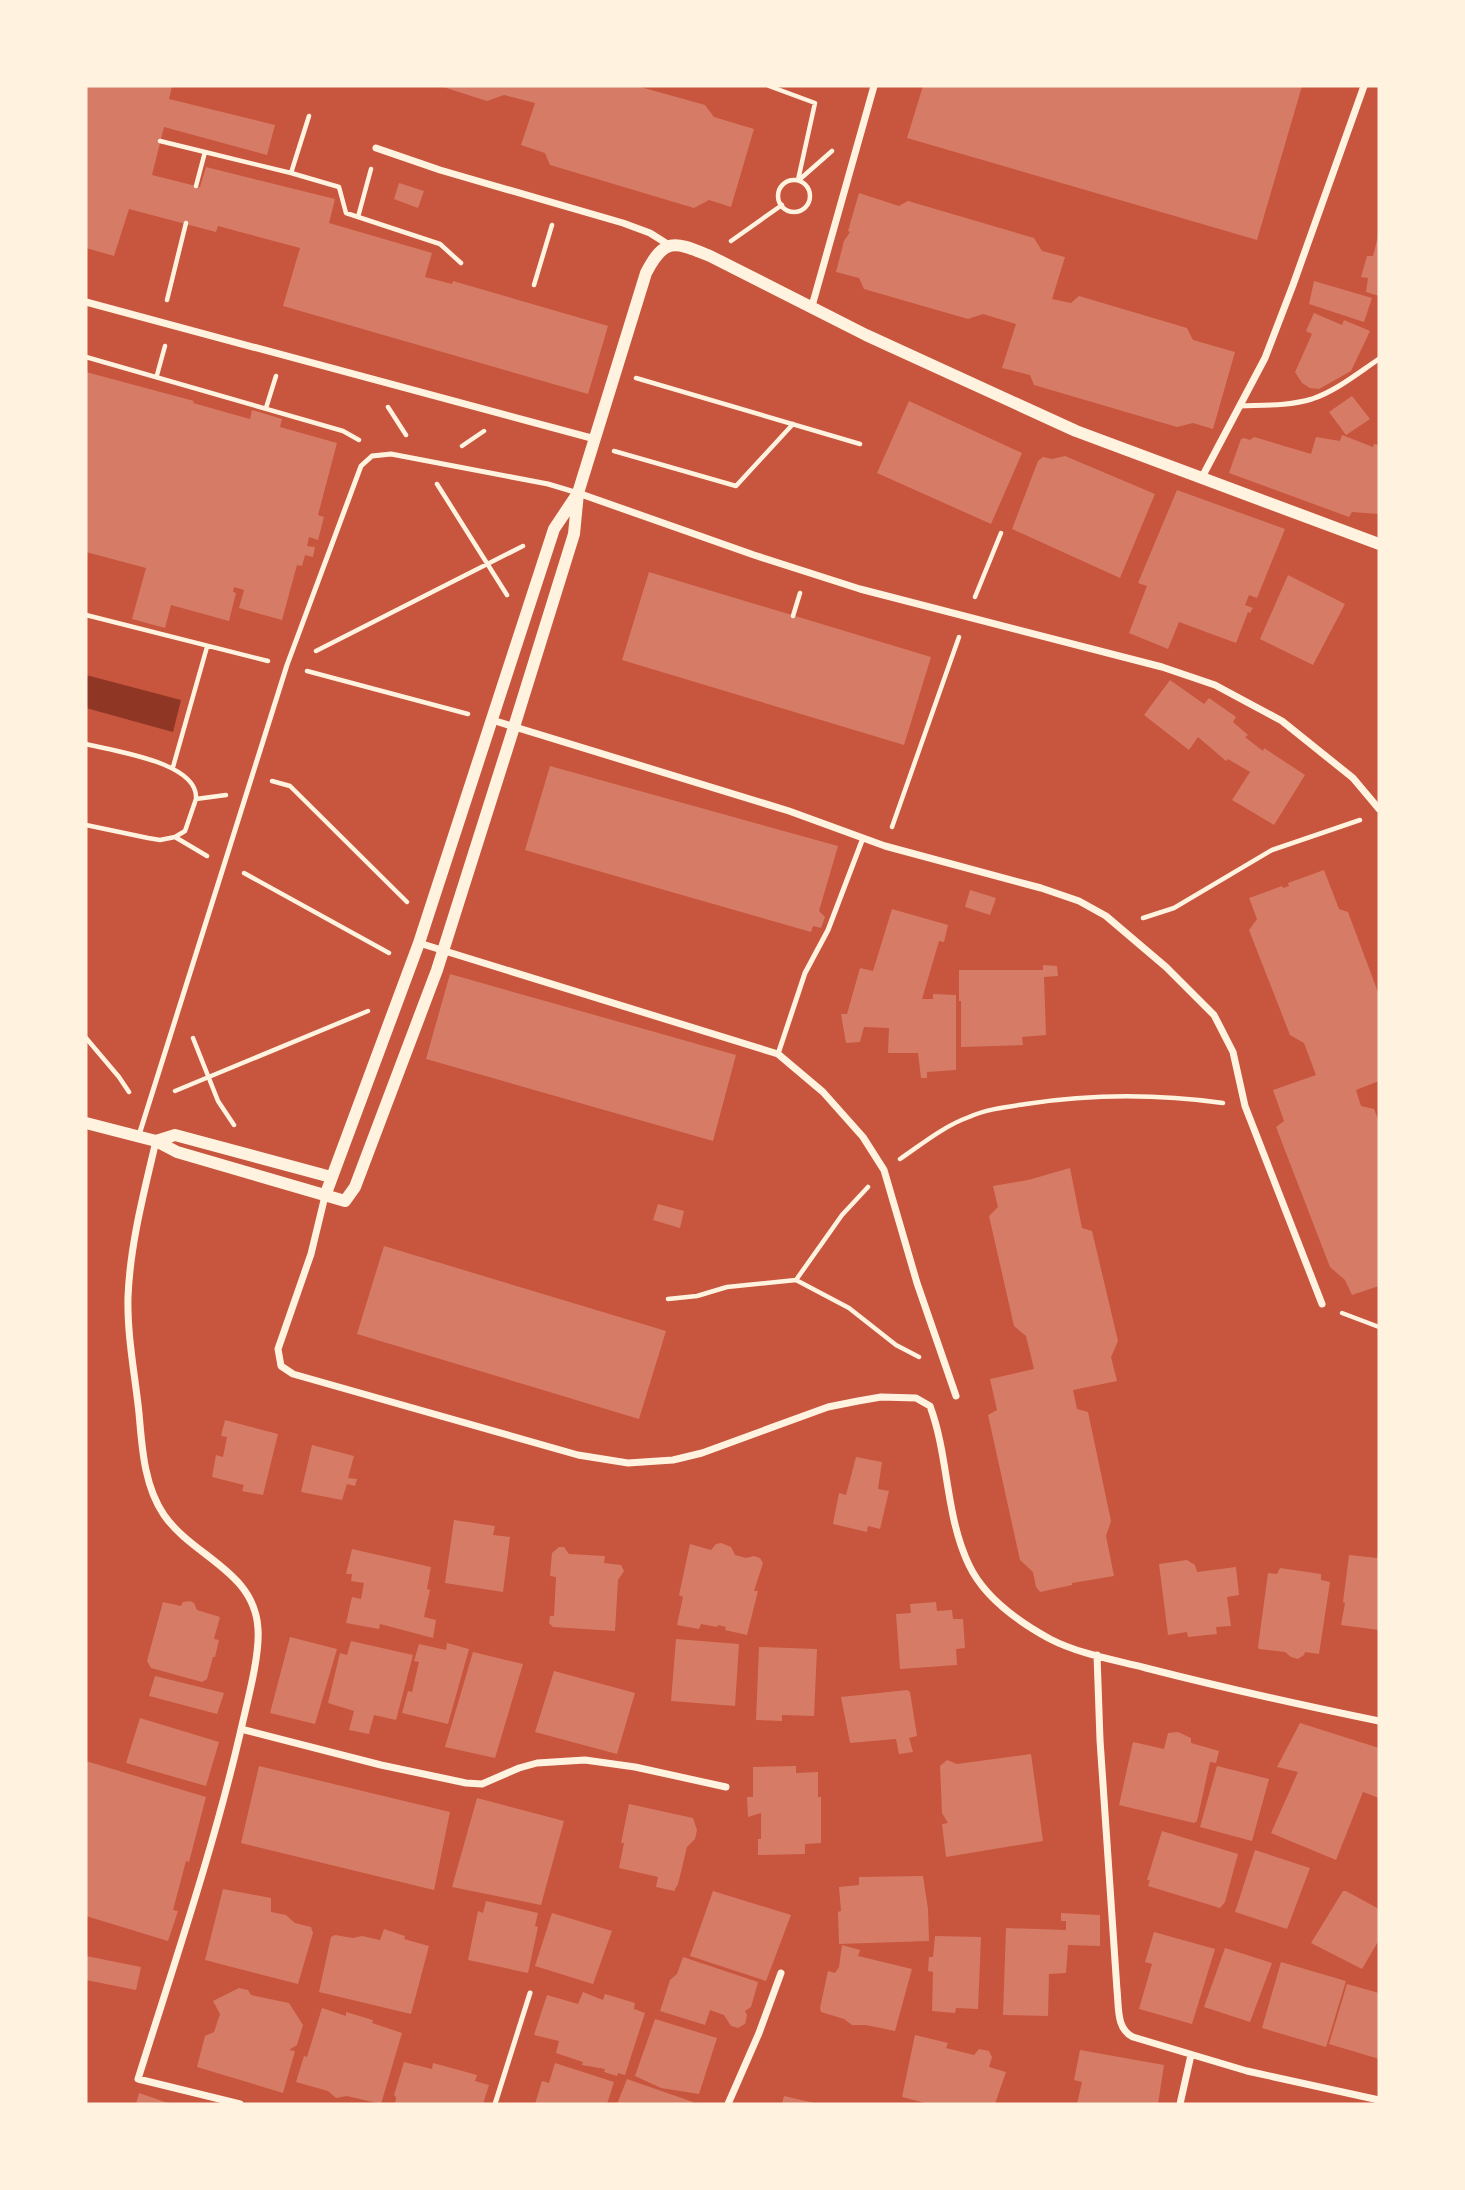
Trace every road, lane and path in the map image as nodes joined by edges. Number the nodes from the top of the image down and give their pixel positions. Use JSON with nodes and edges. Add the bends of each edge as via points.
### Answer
{"nodes":[{"id":1,"x":769,"y":86,"type":"edge"},
{"id":2,"x":874,"y":86,"type":"edge"},
{"id":3,"x":1364,"y":86,"type":"edge"},
{"id":4,"x":309,"y":116,"type":"dead end"},
{"id":5,"x":160,"y":141,"type":"dead end"},
{"id":6,"x":376,"y":148,"type":"dead end"},
{"id":7,"x":205,"y":152,"type":"junction"},
{"id":8,"x":291,"y":173,"type":"junction"},
{"id":9,"x":798,"y":180,"type":"junction"},
{"id":10,"x":196,"y":186,"type":"dead end"},
{"id":11,"x":365,"y":188,"type":"dead end"},
{"id":12,"x":559,"y":204,"type":"junction"},
{"id":13,"x":782,"y":205,"type":"junction"},
{"id":14,"x":358,"y":217,"type":"junction"},
{"id":15,"x":186,"y":223,"type":"dead end"},
{"id":16,"x":668,"y":245,"type":"junction"},
{"id":17,"x":710,"y":256,"type":"junction"},
{"id":18,"x":461,"y":263,"type":"dead end"},
{"id":19,"x":534,"y":285,"type":"dead end"},
{"id":20,"x":86,"y":302,"type":"edge"},
{"id":21,"x":812,"y":306,"type":"junction"},
{"id":22,"x":161,"y":323,"type":"junction"},
{"id":23,"x":171,"y":325,"type":"junction"},
{"id":24,"x":283,"y":355,"type":"junction"},
{"id":25,"x":86,"y":356,"type":"edge"},
{"id":26,"x":1379,"y":359,"type":"edge"},
{"id":27,"x":615,"y":372,"type":"junction"},
{"id":28,"x":157,"y":376,"type":"junction"},
{"id":29,"x":372,"y":379,"type":"junction"},
{"id":30,"x":1240,"y":406,"type":"junction"},
{"id":31,"x":266,"y":408,"type":"junction"},
{"id":32,"x":508,"y":416,"type":"junction"},
{"id":33,"x":793,"y":424,"type":"junction"},
{"id":34,"x":594,"y":442,"type":"junction"},
{"id":35,"x":860,"y":444,"type":"dead end"},
{"id":36,"x":380,"y":454,"type":"junction"},
{"id":37,"x":421,"y":459,"type":"junction"},
{"id":38,"x":438,"y":462,"type":"junction"},
{"id":39,"x":1201,"y":479,"type":"junction"},
{"id":40,"x":578,"y":493,"type":"junction"},
{"id":41,"x":1001,"y":533,"type":"dead end"},
{"id":42,"x":531,"y":541,"type":"dead end"},
{"id":43,"x":1379,"y":544,"type":"edge"},
{"id":44,"x":489,"y":565,"type":"junction"},
{"id":45,"x":981,"y":582,"type":"dead end"},
{"id":46,"x":513,"y":603,"type":"dead end"},
{"id":47,"x":86,"y":615,"type":"edge"},
{"id":48,"x":967,"y":618,"type":"junction"},
{"id":49,"x":206,"y":647,"type":"junction"},
{"id":50,"x":287,"y":665,"type":"junction"},
{"id":51,"x":492,"y":720,"type":"junction"},
{"id":52,"x":514,"y":727,"type":"junction"},
{"id":53,"x":86,"y":744,"type":"edge"},
{"id":54,"x":173,"y":767,"type":"junction"},
{"id":55,"x":251,"y":774,"type":"junction"},
{"id":56,"x":1379,"y":809,"type":"edge"},
{"id":57,"x":897,"y":812,"type":"dead end"},
{"id":58,"x":1368,"y":817,"type":"dead end"},
{"id":59,"x":86,"y":825,"type":"edge"},
{"id":60,"x":175,"y":837,"type":"junction"},
{"id":61,"x":863,"y":838,"type":"junction"},
{"id":62,"x":224,"y":862,"type":"junction"},
{"id":63,"x":412,"y":907,"type":"dead end"},
{"id":64,"x":1119,"y":926,"type":"junction"},
{"id":65,"x":419,"y":943,"type":"junction"},
{"id":66,"x":443,"y":950,"type":"junction"},
{"id":67,"x":394,"y":956,"type":"dead end"},
{"id":68,"x":376,"y":1007,"type":"dead end"},
{"id":69,"x":192,"y":1036,"type":"dead end"},
{"id":70,"x":86,"y":1038,"type":"edge"},
{"id":71,"x":778,"y":1054,"type":"junction"},
{"id":72,"x":207,"y":1077,"type":"junction"},
{"id":73,"x":149,"y":1102,"type":"junction"},
{"id":74,"x":1245,"y":1106,"type":"junction"},
{"id":75,"x":146,"y":1112,"type":"junction"},
{"id":76,"x":86,"y":1124,"type":"edge"},
{"id":77,"x":239,"y":1130,"type":"dead end"},
{"id":78,"x":138,"y":1136,"type":"junction"},
{"id":79,"x":156,"y":1141,"type":"junction"},
{"id":80,"x":884,"y":1170,"type":"junction"},
{"id":81,"x":331,"y":1177,"type":"junction"},
{"id":82,"x":326,"y":1196,"type":"junction"},
{"id":83,"x":796,"y":1280,"type":"junction"},
{"id":84,"x":668,"y":1299,"type":"dead end"},
{"id":85,"x":1322,"y":1304,"type":"joint"},
{"id":86,"x":1379,"y":1327,"type":"edge"},
{"id":87,"x":948,"y":1372,"type":"junction"},
{"id":88,"x":956,"y":1396,"type":"dead end"},
{"id":89,"x":1097,"y":1655,"type":"junction"},
{"id":90,"x":1379,"y":1721,"type":"edge"},
{"id":91,"x":241,"y":1729,"type":"junction"},
{"id":92,"x":726,"y":1787,"type":"dead end"},
{"id":93,"x":781,"y":1973,"type":"dead end"},
{"id":94,"x":530,"y":1993,"type":"dead end"},
{"id":95,"x":1191,"y":2055,"type":"junction"},
{"id":96,"x":1379,"y":2100,"type":"edge"},
{"id":97,"x":240,"y":2104,"type":"edge"},
{"id":98,"x":495,"y":2104,"type":"edge"},
{"id":99,"x":728,"y":2104,"type":"edge"},
{"id":100,"x":1180,"y":2104,"type":"edge"}],
"edges":[{"from":1,"to":9,"type":"path","via":[[815,103]]},
{"from":2,"to":21,"type":"street"},
{"from":3,"to":30,"type":"street","via":[[1265,358]]},
{"from":4,"to":8,"type":"path"},
{"from":5,"to":7,"type":"path"},
{"from":6,"to":12,"type":"street"},
{"from":7,"to":8,"type":"path"},
{"from":7,"to":10,"type":"path"},
{"from":8,"to":14,"type":"path","via":[[339,187],[346,214]]},
{"from":9,"to":13,"type":"path","via":[[790,180],[779,190]]},
{"from":9,"to":13,"type":"path","via":[[809,190],[807,205],[794,211]]},
{"from":11,"to":14,"type":"path"},
{"from":12,"to":16,"type":"street","via":[[650,233]]},
{"from":12,"to":19,"type":"path"},
{"from":13,"to":17,"type":"path"},
{"from":14,"to":18,"type":"path","via":[[440,244]]},
{"from":15,"to":22,"type":"path"},
{"from":16,"to":17,"type":"street"},
{"from":16,"to":27,"type":"street","via":[[656,253],[646,273]]},
{"from":17,"to":21,"type":"street"},
{"from":20,"to":22,"type":"street"},
{"from":21,"to":39,"type":"street","via":[[1076,431]]},
{"from":22,"to":23,"type":"street"},
{"from":23,"to":24,"type":"street"},
{"from":23,"to":28,"type":"path"},
{"from":24,"to":29,"type":"street"},
{"from":24,"to":31,"type":"path"},
{"from":25,"to":28,"type":"path"},
{"from":26,"to":30,"type":"lane","via":[[1311,399]]},
{"from":27,"to":33,"type":"path"},
{"from":27,"to":34,"type":"street"},
{"from":28,"to":31,"type":"path"},
{"from":29,"to":32,"type":"street"},
{"from":29,"to":37,"type":"path"},
{"from":30,"to":39,"type":"street"},
{"from":31,"to":36,"type":"path","via":[[343,431]]},
{"from":32,"to":34,"type":"street"},
{"from":32,"to":38,"type":"path"},
{"from":33,"to":34,"type":"path","via":[[736,486]]},
{"from":33,"to":35,"type":"path"},
{"from":34,"to":40,"type":"street"},
{"from":36,"to":37,"type":"lane"},
{"from":36,"to":50,"type":"lane","via":[[365,461],[355,477]]},
{"from":37,"to":38,"type":"lane"},
{"from":37,"to":44,"type":"path"},
{"from":38,"to":40,"type":"lane"},
{"from":39,"to":43,"type":"street"},
{"from":40,"to":48,"type":"street","via":[[806,572]]},
{"from":40,"to":51,"type":"street","via":[[554,529]]},
{"from":40,"to":52,"type":"street","via":[[574,534]]},
{"from":41,"to":45,"type":"path"},
{"from":42,"to":44,"type":"path"},
{"from":44,"to":46,"type":"path"},
{"from":44,"to":50,"type":"path"},
{"from":47,"to":49,"type":"path"},
{"from":48,"to":56,"type":"street","via":[[1162,667],[1232,692],[1282,721],[1331,759]]},
{"from":48,"to":57,"type":"path"},
{"from":49,"to":50,"type":"path"},
{"from":49,"to":54,"type":"path"},
{"from":50,"to":51,"type":"path"},
{"from":50,"to":55,"type":"lane"},
{"from":51,"to":52,"type":"street"},
{"from":51,"to":65,"type":"street"},
{"from":52,"to":61,"type":"street"},
{"from":52,"to":66,"type":"street"},
{"from":53,"to":54,"type":"path"},
{"from":54,"to":60,"type":"path","via":[[189,779],[196,794],[185,831]]},
{"from":55,"to":62,"type":"lane"},
{"from":55,"to":63,"type":"path","via":[[290,786]]},
{"from":58,"to":64,"type":"path","via":[[1272,850],[1174,908]]},
{"from":59,"to":60,"type":"path","via":[[160,840]]},
{"from":60,"to":62,"type":"path"},
{"from":61,"to":64,"type":"street","via":[[1079,901]]},
{"from":61,"to":71,"type":"lane","via":[[828,930],[805,973]]},
{"from":62,"to":67,"type":"path"},
{"from":62,"to":73,"type":"lane"},
{"from":64,"to":74,"type":"street","via":[[1214,1015],[1233,1052]]},
{"from":65,"to":66,"type":"street"},
{"from":65,"to":81,"type":"street"},
{"from":66,"to":71,"type":"street"},
{"from":66,"to":82,"type":"street","via":[[355,1187],[345,1201]]},
{"from":68,"to":72,"type":"path"},
{"from":69,"to":72,"type":"path"},
{"from":70,"to":75,"type":"path"},
{"from":71,"to":80,"type":"street","via":[[823,1092]]},
{"from":72,"to":73,"type":"path"},
{"from":72,"to":77,"type":"path"},
{"from":73,"to":75,"type":"lane"},
{"from":74,"to":80,"type":"path","via":[[1180,1097],[1101,1096],[993,1109],[951,1124]]},
{"from":74,"to":85,"type":"street"},
{"from":75,"to":78,"type":"lane"},
{"from":76,"to":78,"type":"street"},
{"from":78,"to":79,"type":"street"},
{"from":79,"to":81,"type":"street","via":[[175,1135]]},
{"from":79,"to":82,"type":"street","via":[[177,1152]]},
{"from":79,"to":91,"type":"street","via":[[128,1296],[144,1458],[163,1514],[192,1545],[232,1575],[253,1604],[258,1631]]},
{"from":80,"to":83,"type":"path","via":[[842,1215]]},
{"from":80,"to":87,"type":"street"},
{"from":81,"to":82,"type":"street"},
{"from":82,"to":89,"type":"street","via":[[278,1349],[285,1370],[510,1437],[628,1463],[702,1453],[828,1407],[881,1397],[916,1398],[930,1406],[939,1429],[959,1538],[977,1581],[993,1598],[1051,1639]]},
{"from":83,"to":84,"type":"path"},
{"from":83,"to":87,"type":"path","via":[[849,1308],[896,1345]]},
{"from":85,"to":86,"type":"path"},
{"from":87,"to":88,"type":"street"},
{"from":89,"to":90,"type":"street"},
{"from":89,"to":95,"type":"street","via":[[1120,2020],[1128,2035]]},
{"from":91,"to":92,"type":"street","via":[[466,1783],[482,1784],[537,1763],[585,1760]]},
{"from":91,"to":97,"type":"street","via":[[220,1815],[138,2079]]},
{"from":93,"to":99,"type":"street"},
{"from":94,"to":98,"type":"lane"},
{"from":95,"to":96,"type":"street"},
{"from":95,"to":100,"type":"street"}]}
